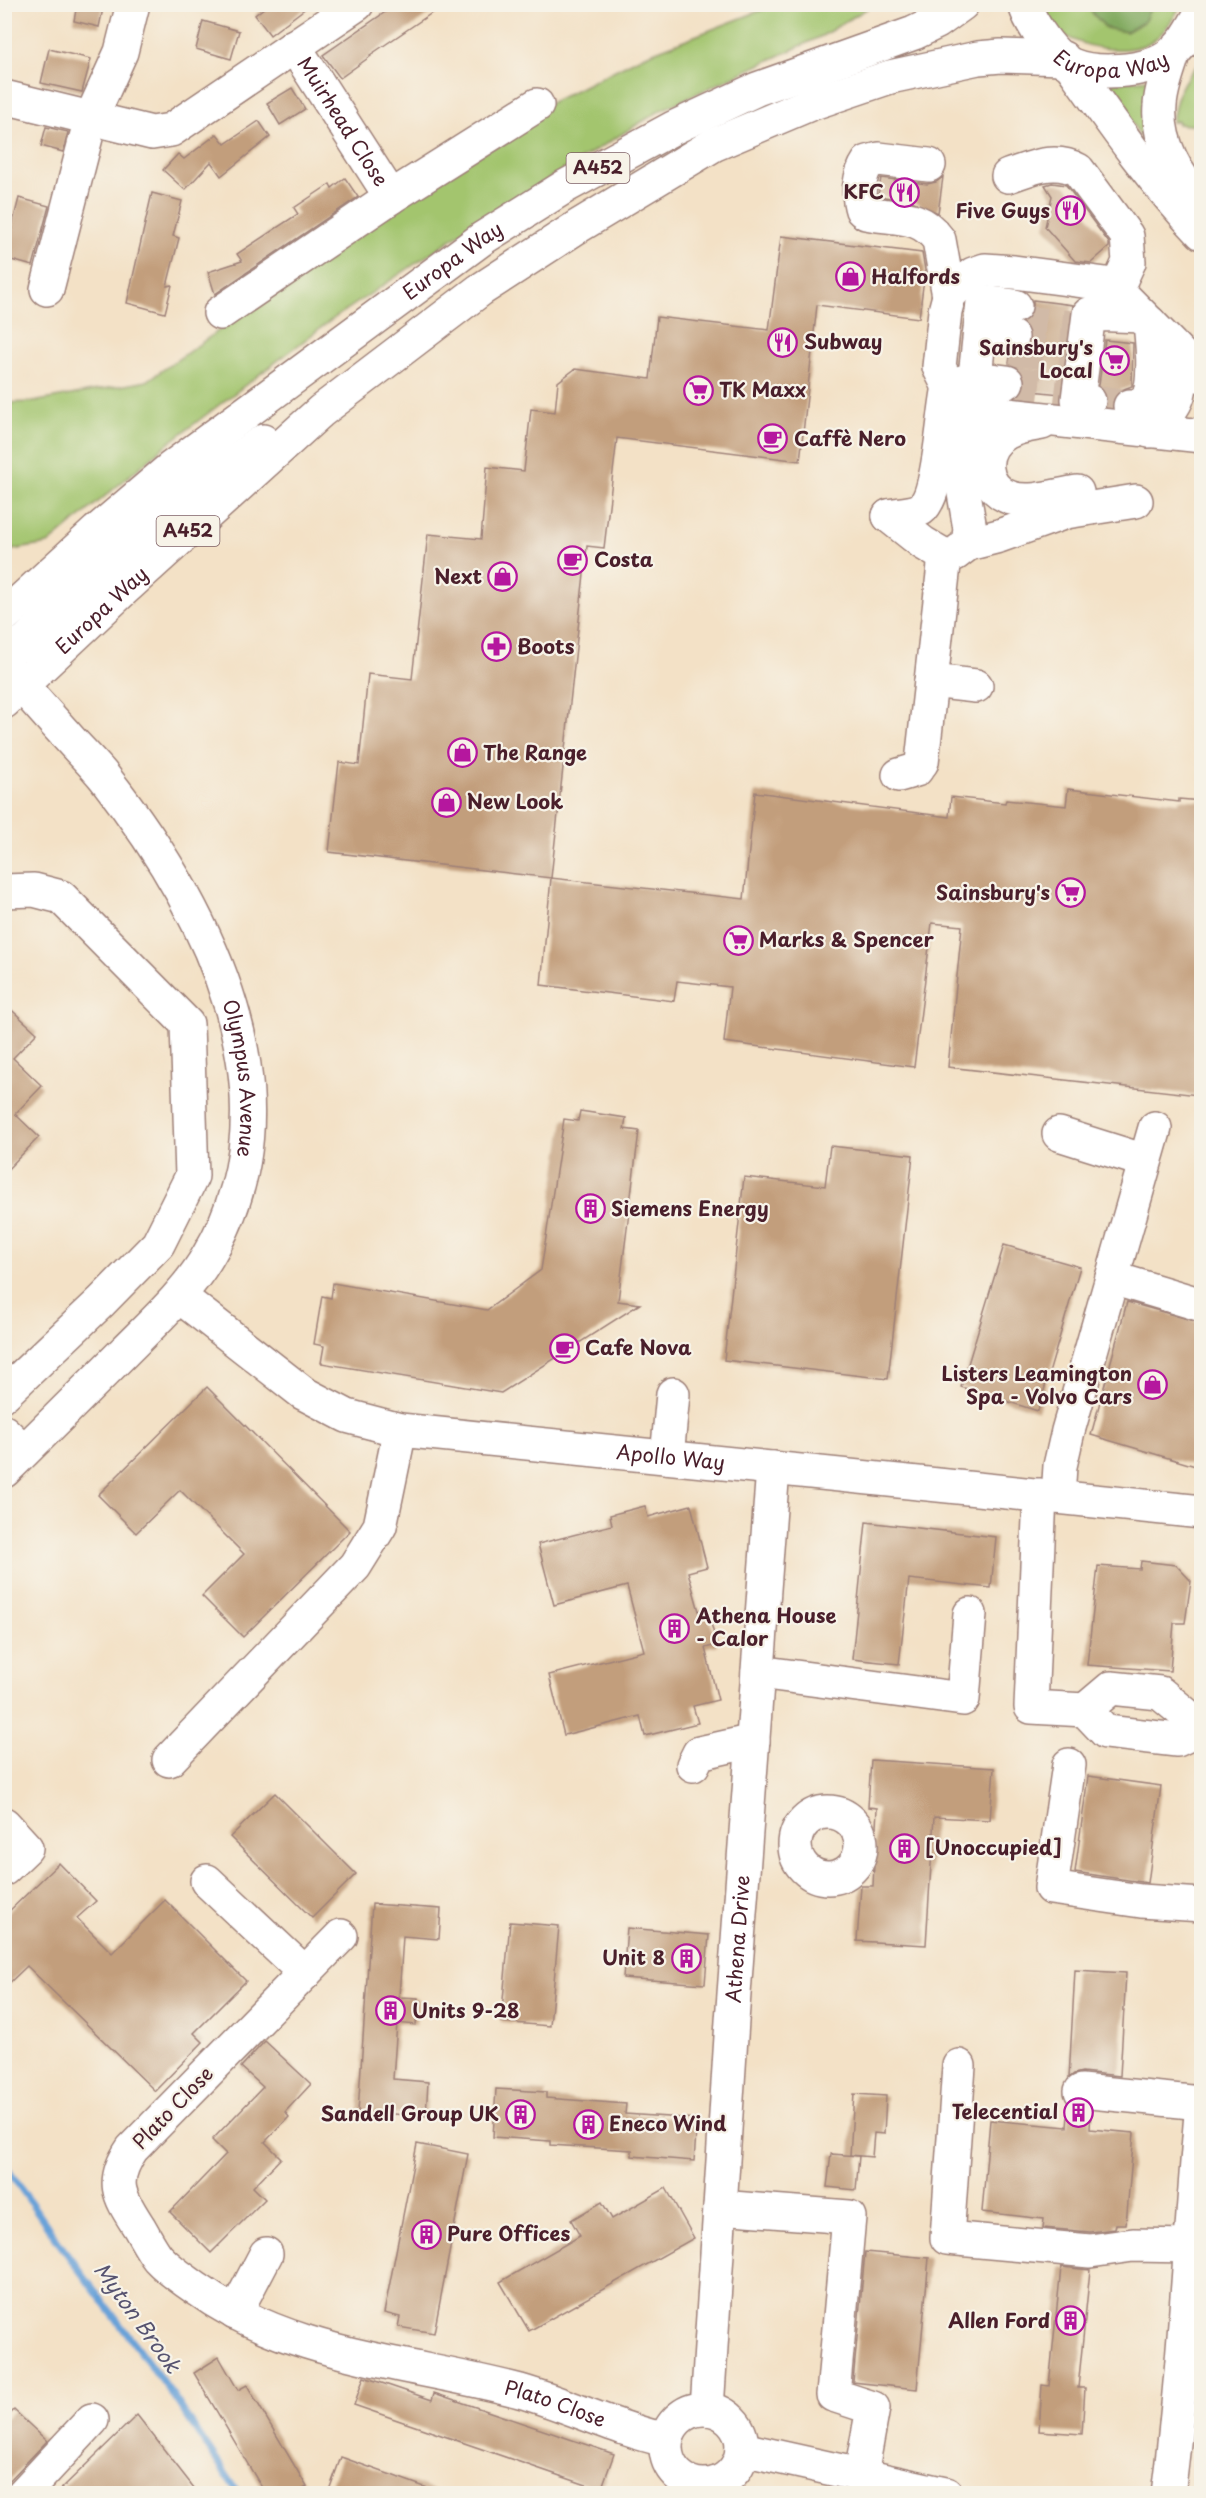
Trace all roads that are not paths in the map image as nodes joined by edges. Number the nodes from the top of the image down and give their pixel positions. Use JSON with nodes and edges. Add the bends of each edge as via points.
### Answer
{"nodes":[{"id":1,"x":133,"y":4,"type":"edge"},
{"id":2,"x":357,"y":4,"type":"edge"},
{"id":3,"x":962,"y":4,"type":"edge"},
{"id":4,"x":1025,"y":4,"type":"edge"},
{"id":5,"x":1191,"y":33,"type":"edge"},
{"id":6,"x":294,"y":46,"type":"junction"},
{"id":7,"x":1067,"y":61,"type":"junction"},
{"id":8,"x":4,"y":97,"type":"edge"},
{"id":9,"x":537,"y":105,"type":"dead end"},
{"id":10,"x":91,"y":118,"type":"junction"},
{"id":11,"x":929,"y":165,"type":"dead end"},
{"id":12,"x":1008,"y":176,"type":"dead end"},
{"id":13,"x":391,"y":198,"type":"junction"},
{"id":14,"x":1202,"y":202,"type":"edge"},
{"id":15,"x":1202,"y":232,"type":"edge"},
{"id":16,"x":48,"y":289,"type":"dead end"},
{"id":17,"x":949,"y":296,"type":"junction"},
{"id":18,"x":220,"y":313,"type":"dead end"},
{"id":19,"x":1155,"y":335,"type":"junction"},
{"id":20,"x":1085,"y":349,"type":"junction"},
{"id":21,"x":979,"y":369,"type":"junction"},
{"id":22,"x":1202,"y":376,"type":"edge"},
{"id":23,"x":1139,"y":418,"type":"junction"},
{"id":24,"x":1058,"y":420,"type":"junction"},
{"id":25,"x":1202,"y":436,"type":"edge"},
{"id":26,"x":946,"y":550,"type":"junction"},
{"id":27,"x":4,"y":616,"type":"edge"},
{"id":28,"x":8,"y":675,"type":"edge"},
{"id":29,"x":931,"y":681,"type":"junction"},
{"id":30,"x":976,"y":686,"type":"dead end"},
{"id":31,"x":899,"y":775,"type":"dead end"},
{"id":32,"x":4,"y":891,"type":"edge"},
{"id":33,"x":233,"y":1014,"type":"junction"},
{"id":34,"x":187,"y":1024,"type":"junction"},
{"id":35,"x":1155,"y":1128,"type":"dead end"},
{"id":36,"x":1059,"y":1134,"type":"dead end"},
{"id":37,"x":1145,"y":1161,"type":"junction"},
{"id":38,"x":1112,"y":1278,"type":"junction"},
{"id":39,"x":179,"y":1296,"type":"junction"},
{"id":40,"x":1202,"y":1305,"type":"edge"},
{"id":41,"x":4,"y":1394,"type":"edge"},
{"id":42,"x":673,"y":1394,"type":"dead end"},
{"id":43,"x":400,"y":1430,"type":"junction"},
{"id":44,"x":11,"y":1451,"type":"edge"},
{"id":45,"x":667,"y":1457,"type":"junction"},
{"id":46,"x":773,"y":1468,"type":"junction"},
{"id":47,"x":1049,"y":1496,"type":"junction"},
{"id":48,"x":1202,"y":1512,"type":"edge"},
{"id":49,"x":970,"y":1614,"type":"dead end"},
{"id":50,"x":758,"y":1672,"type":"junction"},
{"id":51,"x":1084,"y":1710,"type":"junction"},
{"id":52,"x":1202,"y":1728,"type":"edge"},
{"id":53,"x":753,"y":1742,"type":"junction"},
{"id":54,"x":169,"y":1760,"type":"dead end"},
{"id":55,"x":693,"y":1765,"type":"dead end"},
{"id":56,"x":1069,"y":1765,"type":"dead end"},
{"id":57,"x":4,"y":1824,"type":"edge"},
{"id":58,"x":746,"y":1839,"type":"junction"},
{"id":59,"x":795,"y":1844,"type":"dead end"},
{"id":60,"x":4,"y":1869,"type":"edge"},
{"id":61,"x":207,"y":1881,"type":"dead end"},
{"id":62,"x":1202,"y":1905,"type":"edge"},
{"id":63,"x":341,"y":1936,"type":"dead end"},
{"id":64,"x":305,"y":1973,"type":"junction"},
{"id":65,"x":959,"y":2066,"type":"dead end"},
{"id":66,"x":1081,"y":2091,"type":"dead end"},
{"id":67,"x":1202,"y":2103,"type":"edge"},
{"id":68,"x":720,"y":2207,"type":"junction"},
{"id":69,"x":1190,"y":2246,"type":"junction"},
{"id":70,"x":266,"y":2254,"type":"dead end"},
{"id":71,"x":235,"y":2313,"type":"junction"},
{"id":72,"x":1191,"y":2370,"type":"edge"},
{"id":73,"x":707,"y":2409,"type":"junction"},
{"id":74,"x":92,"y":2420,"type":"dead end"},
{"id":75,"x":666,"y":2440,"type":"junction"},
{"id":76,"x":742,"y":2449,"type":"junction"},
{"id":77,"x":861,"y":2474,"type":"junction"},
{"id":78,"x":680,"y":2485,"type":"edge"},
{"id":79,"x":717,"y":2487,"type":"edge"},
{"id":80,"x":23,"y":2493,"type":"edge"},
{"id":81,"x":946,"y":2493,"type":"edge"},
{"id":82,"x":1168,"y":2493,"type":"edge"}],
"edges":[{"from":1,"to":10,"type":"main road","via":[[121,52]]},
{"from":2,"to":6,"type":"main road"},
{"from":3,"to":27,"type":"main road","name":"Europa Way","number":"A452","via":[[914,33],[757,88],[673,128],[566,186],[483,238],[171,468]]},
{"from":4,"to":7,"type":"main road","name":"Europa Way","via":[[1039,33]]},
{"from":5,"to":7,"type":"main road","name":"Europa Way","via":[[1159,62],[1106,70]]},
{"from":5,"to":14,"type":"main road","via":[[1160,106],[1172,161]]},
{"from":6,"to":10,"type":"main road","via":[[171,130],[152,133]]},
{"from":6,"to":13,"type":"main road","name":"Muirhead Close"},
{"from":7,"to":15,"type":"main road","via":[[1142,165]]},
{"from":7,"to":28,"type":"main road","name":"Europa Way","number":"A452","via":[[978,58],[890,77],[810,104],[713,145],[480,290],[321,411],[261,442],[187,495],[16,647]]},
{"from":8,"to":10,"type":"main road"},
{"from":9,"to":13,"type":"main road"},
{"from":10,"to":16,"type":"main road"},
{"from":11,"to":17,"type":"main road","via":[[879,159],[868,162],[858,199],[867,213],[911,219],[928,226],[939,240]]},
{"from":12,"to":20,"type":"main road","via":[[1049,162],[1070,165],[1078,170],[1127,236],[1129,262]]},
{"from":13,"to":18,"type":"main road"},
{"from":17,"to":20,"type":"main road","via":[[963,280],[985,270],[1106,284]]},
{"from":17,"to":21,"type":"main road","via":[[939,367]]},
{"from":19,"to":20,"type":"main road","via":[[1144,343],[1129,331]]},
{"from":19,"to":22,"type":"main road"},
{"from":19,"to":23,"type":"main road","via":[[1181,374],[1181,387],[1170,410]]},
{"from":21,"to":21,"type":"main road","via":[[1011,344]]},
{"from":21,"to":24,"type":"main road"},
{"from":21,"to":26,"type":"main road","via":[[978,420],[968,440],[962,488],[970,529]]},
{"from":21,"to":26,"type":"main road","via":[[924,506],[889,516]]},
{"from":23,"to":24,"type":"main road"},
{"from":23,"to":25,"type":"main road"},
{"from":24,"to":26,"type":"main road","via":[[1007,432],[994,442],[986,461],[990,482],[996,490],[1018,499],[1080,492],[1136,501],[1066,512]]},
{"from":26,"to":29,"type":"main road"},
{"from":28,"to":33,"type":"main road","name":"Olympus Avenue","via":[[103,775],[157,849],[197,923]]},
{"from":29,"to":30,"type":"main road"},
{"from":29,"to":31,"type":"main road","via":[[922,762],[916,770]]},
{"from":32,"to":34,"type":"main road","via":[[34,890],[61,897]]},
{"from":33,"to":34,"type":"main road"},
{"from":33,"to":39,"type":"main road","name":"Olympus Avenue","via":[[249,1096],[240,1174],[219,1236]]},
{"from":34,"to":41,"type":"main road","via":[[192,1176],[158,1244]]},
{"from":35,"to":37,"type":"main road"},
{"from":36,"to":37,"type":"main road"},
{"from":37,"to":38,"type":"main road"},
{"from":38,"to":40,"type":"main road"},
{"from":38,"to":47,"type":"main road"},
{"from":39,"to":43,"type":"main road","name":"Apollo Way","via":[[303,1393],[347,1416]]},
{"from":39,"to":44,"type":"main road","name":"Olympus Avenue"},
{"from":42,"to":45,"type":"main road"},
{"from":43,"to":45,"type":"main road","name":"Apollo Way"},
{"from":43,"to":54,"type":"main road","via":[[380,1526],[355,1566]]},
{"from":45,"to":46,"type":"main road","name":"Apollo Way"},
{"from":46,"to":47,"type":"main road","name":"Apollo Way"},
{"from":46,"to":50,"type":"main road","name":"Athena Drive"},
{"from":47,"to":48,"type":"main road","name":"Apollo Way"},
{"from":47,"to":51,"type":"main road","via":[[1031,1707]]},
{"from":49,"to":50,"type":"main road","via":[[963,1699]]},
{"from":50,"to":53,"type":"main road","name":"Athena Drive"},
{"from":51,"to":52,"type":"main road","via":[[1106,1732],[1178,1740]]},
{"from":51,"to":52,"type":"main road","via":[[1111,1688],[1160,1693]]},
{"from":53,"to":55,"type":"main road","via":[[699,1752]]},
{"from":53,"to":58,"type":"main road","name":"Athena Drive"},
{"from":56,"to":62,"type":"main road","via":[[1051,1888]]},
{"from":57,"to":60,"type":"main road","via":[[26,1848]]},
{"from":58,"to":59,"type":"main road"},
{"from":58,"to":68,"type":"main road","name":"Athena Drive"},
{"from":61,"to":64,"type":"main road"},
{"from":63,"to":64,"type":"main road","name":"Plato Close"},
{"from":64,"to":71,"type":"main road","name":"Plato Close","via":[[132,2149],[120,2173],[121,2199],[158,2258]]},
{"from":65,"to":69,"type":"main road","via":[[947,2238],[1090,2251],[1133,2245]]},
{"from":66,"to":67,"type":"main road"},
{"from":67,"to":69,"type":"main road"},
{"from":68,"to":73,"type":"main road","name":"Athena Drive"},
{"from":68,"to":77,"type":"main road","via":[[849,2217],[833,2396],[873,2408]]},
{"from":69,"to":72,"type":"main road"},
{"from":70,"to":71,"type":"main road"},
{"from":71,"to":75,"type":"main road","name":"Plato Close","via":[[318,2347],[507,2388]]},
{"from":72,"to":82,"type":"main road"},
{"from":73,"to":75,"type":"main road","via":[[696,2409],[677,2420]]},
{"from":73,"to":76,"type":"main road","via":[[719,2412],[736,2427]]},
{"from":74,"to":80,"type":"main road"},
{"from":75,"to":78,"type":"main road","via":[[668,2460]]},
{"from":76,"to":77,"type":"main road"},
{"from":76,"to":79,"type":"main road","via":[[739,2462]]},
{"from":77,"to":81,"type":"main road"},
{"from":78,"to":79,"type":"main road"}]}
